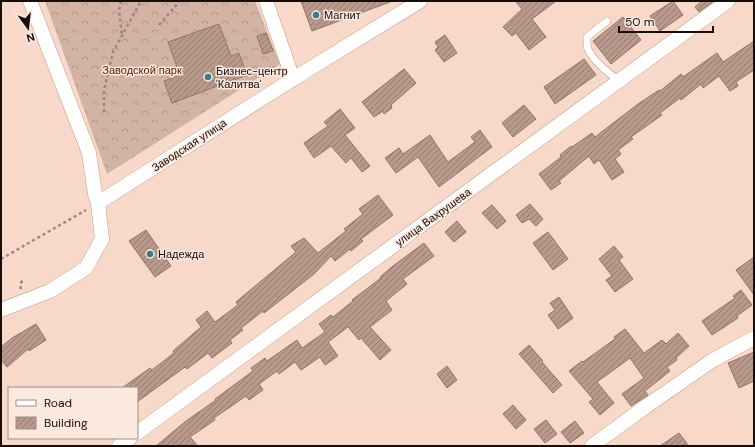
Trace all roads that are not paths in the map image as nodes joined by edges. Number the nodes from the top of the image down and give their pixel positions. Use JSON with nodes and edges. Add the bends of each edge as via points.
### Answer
{"nodes":[{"id":1,"x":30,"y":1,"type":"edge"},
{"id":2,"x":266,"y":1,"type":"edge"},
{"id":3,"x":420,"y":1,"type":"edge"},
{"id":4,"x":728,"y":1,"type":"edge"},
{"id":5,"x":607,"y":21,"type":"dead end"},
{"id":6,"x":293,"y":79,"type":"junction"},
{"id":7,"x":619,"y":81,"type":"junction"},
{"id":8,"x":98,"y":203,"type":"junction"},
{"id":9,"x":1,"y":310,"type":"edge"},
{"id":10,"x":754,"y":338,"type":"edge"},
{"id":11,"x":138,"y":432,"type":"edge"},
{"id":12,"x":129,"y":439,"type":"edge"},
{"id":13,"x":119,"y":446,"type":"edge"},
{"id":14,"x":592,"y":446,"type":"edge"}],
"edges":[{"from":1,"to":8,"type":"street","via":[[88,153]]},
{"from":2,"to":6,"type":"street"},
{"from":3,"to":6,"type":"street","name":"Заводская улица"},
{"from":4,"to":7,"type":"street","name":"улица Вахрушева"},
{"from":5,"to":7,"type":"lane","via":[[588,37],[587,47],[607,72]]},
{"from":6,"to":8,"type":"street","name":"Заводская улица"},
{"from":7,"to":11,"type":"street","name":"улица Вахрушева"},
{"from":8,"to":9,"type":"street","via":[[102,239],[86,268],[50,292]]},
{"from":10,"to":14,"type":"street","via":[[713,360]]},
{"from":12,"to":13,"type":"street"}]}
